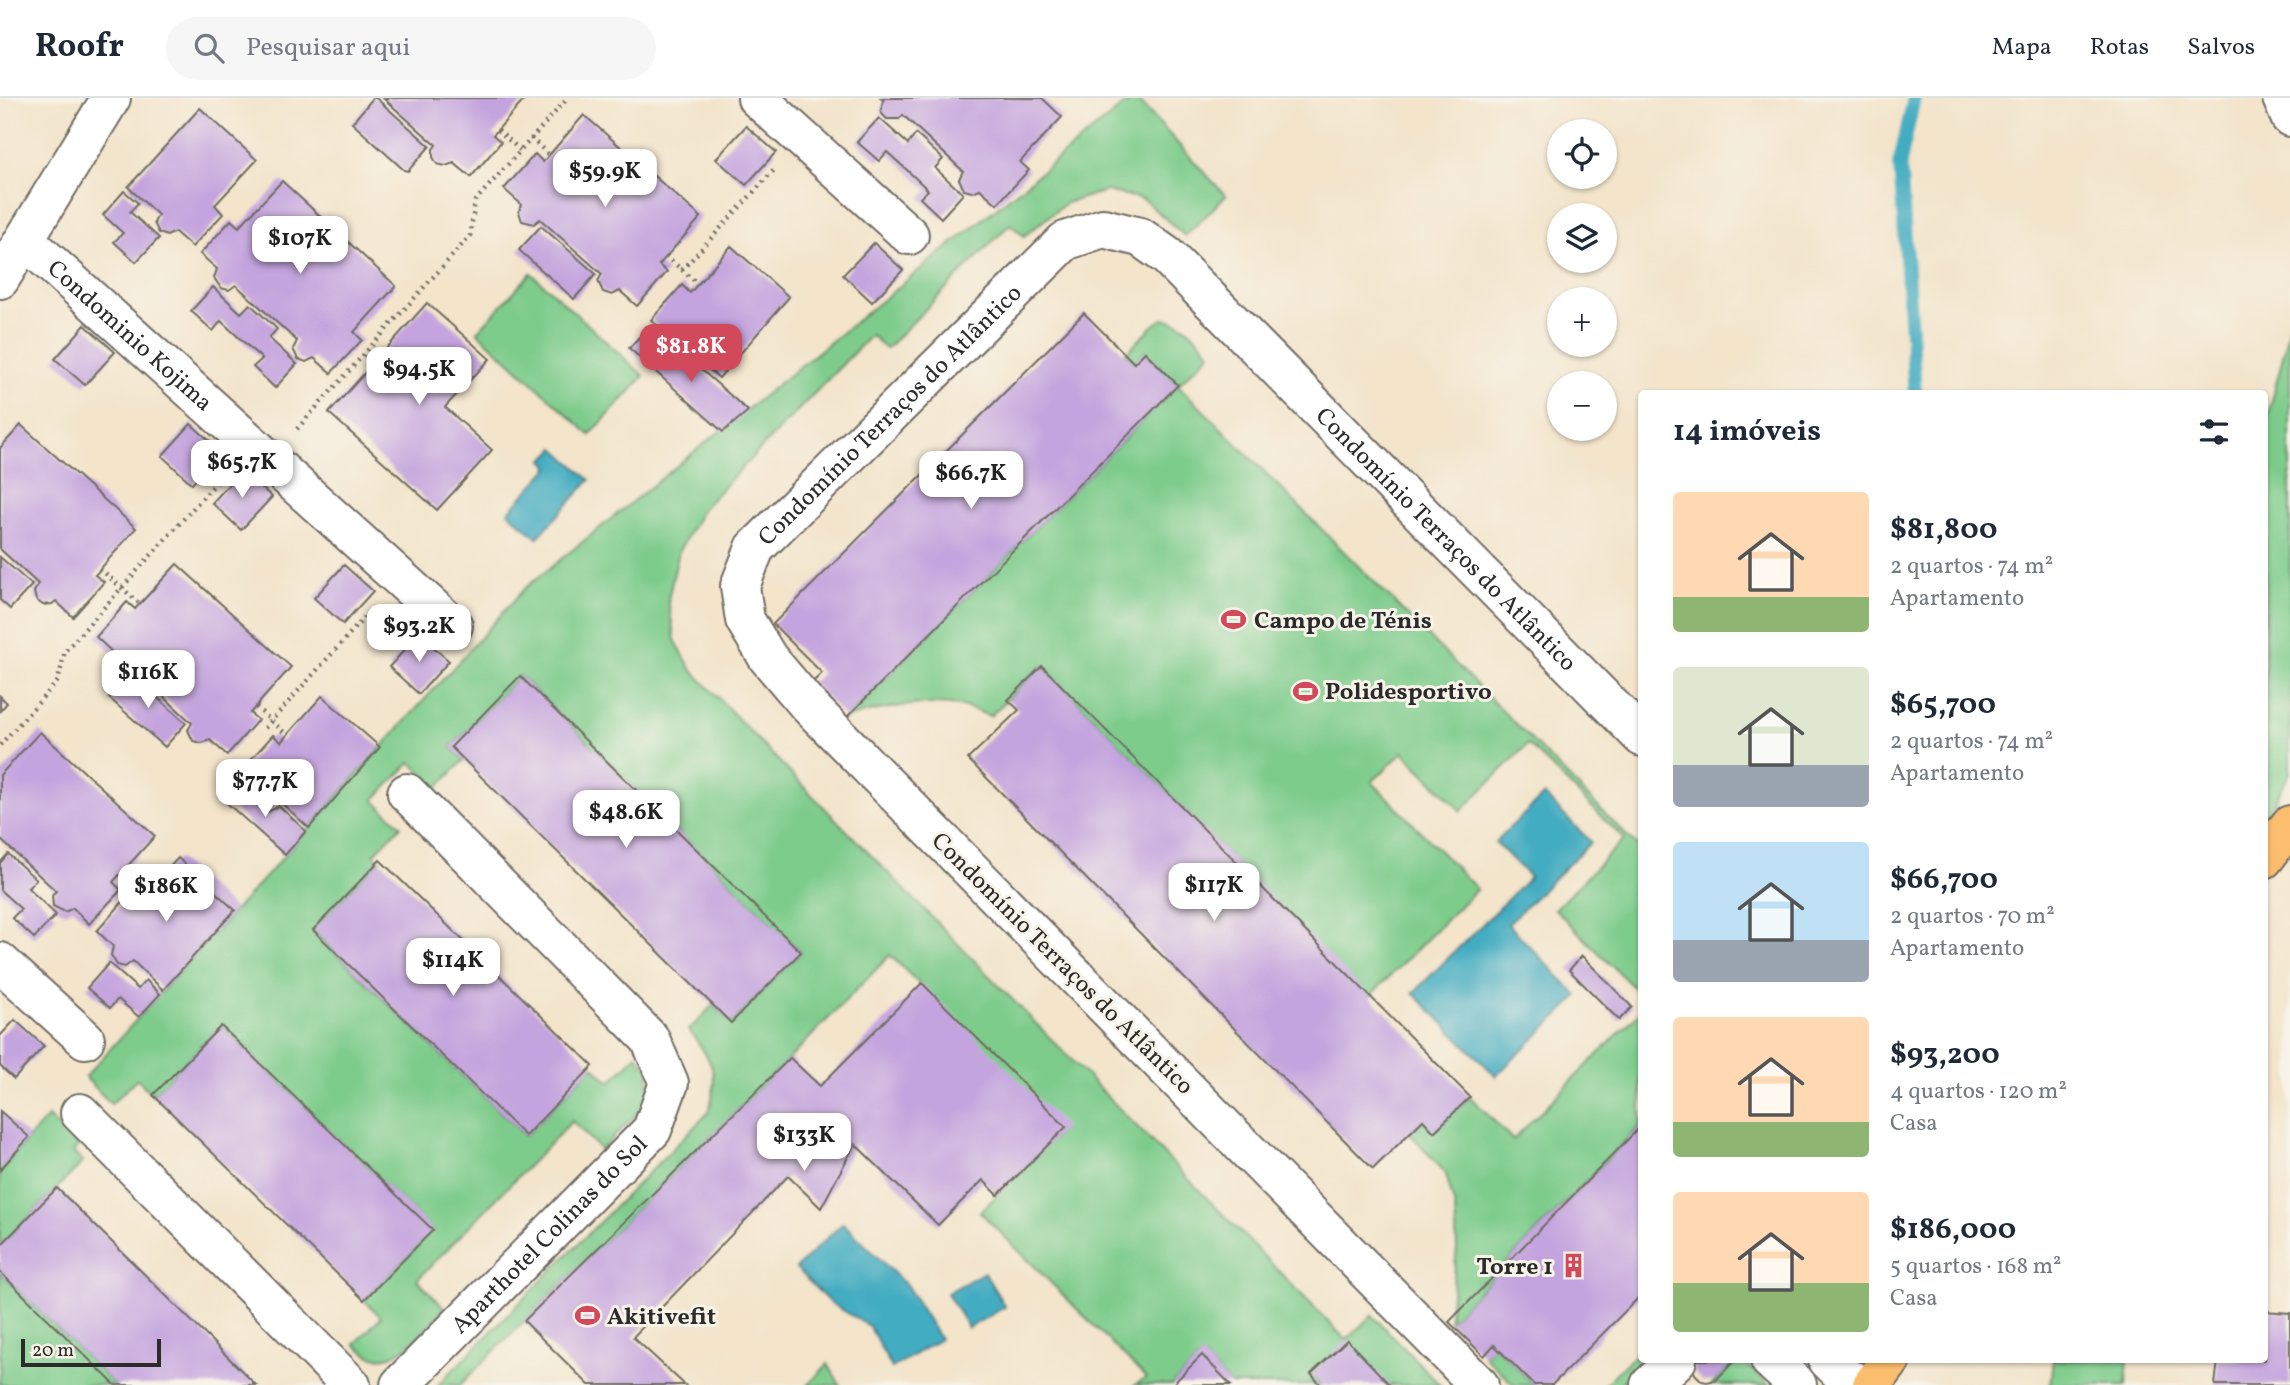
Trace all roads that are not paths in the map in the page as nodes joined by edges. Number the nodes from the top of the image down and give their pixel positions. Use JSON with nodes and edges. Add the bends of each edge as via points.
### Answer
{"nodes":[{"id":1,"x":111,"y":98,"type":"edge"},
{"id":2,"x":757,"y":98,"type":"edge"},
{"id":3,"x":2283,"y":98,"type":"edge"},
{"id":4,"x":2290,"y":117,"type":"edge"},
{"id":5,"x":909,"y":235,"type":"dead end"},
{"id":6,"x":25,"y":240,"type":"junction"},
{"id":7,"x":0,"y":279,"type":"edge"},
{"id":8,"x":453,"y":626,"type":"dead end"},
{"id":9,"x":1638,"y":733,"type":"edge"},
{"id":10,"x":407,"y":793,"type":"dead end"},
{"id":11,"x":2290,"y":813,"type":"edge"},
{"id":12,"x":2290,"y":825,"type":"edge"},
{"id":13,"x":2268,"y":852,"type":"edge"},
{"id":14,"x":2268,"y":854,"type":"edge"},
{"id":15,"x":0,"y":962,"type":"edge"},
{"id":16,"x":85,"y":1039,"type":"dead end"},
{"id":17,"x":80,"y":1112,"type":"dead end"},
{"id":18,"x":1674,"y":1363,"type":"edge"},
{"id":19,"x":1773,"y":1363,"type":"edge"},
{"id":20,"x":1831,"y":1363,"type":"edge"},
{"id":21,"x":1888,"y":1363,"type":"edge"},
{"id":22,"x":351,"y":1385,"type":"edge"},
{"id":23,"x":400,"y":1385,"type":"edge"},
{"id":24,"x":1479,"y":1385,"type":"edge"},
{"id":25,"x":1650,"y":1385,"type":"edge"},
{"id":26,"x":1797,"y":1385,"type":"edge"},
{"id":27,"x":1869,"y":1385,"type":"edge"}],
"edges":[{"from":1,"to":6,"type":"street","name":"Condominio Kojima"},
{"from":2,"to":5,"type":"street"},
{"from":3,"to":4,"type":"street"},
{"from":6,"to":7,"type":"street","name":"Condominio Kojima"},
{"from":6,"to":8,"type":"street","name":"Condominio Kojima"},
{"from":9,"to":24,"type":"street","name":"Condomínio Terraços do Atlântico","via":[[1167,256],[1140,236],[1103,228],[1065,241],[755,548],[740,586],[745,620],[768,658],[808,705]]},
{"from":10,"to":23,"type":"street","name":"Aparthotel Colinas do Sol","via":[[650,1040],[668,1083],[652,1130]]},
{"from":11,"to":13,"type":"street"},
{"from":12,"to":14,"type":"main road"},
{"from":15,"to":16,"type":"street"},
{"from":17,"to":22,"type":"street"},
{"from":18,"to":25,"type":"street"},
{"from":19,"to":26,"type":"street"},
{"from":20,"to":27,"type":"street","via":[[1847,1379]]},
{"from":21,"to":27,"type":"main road"}]}
